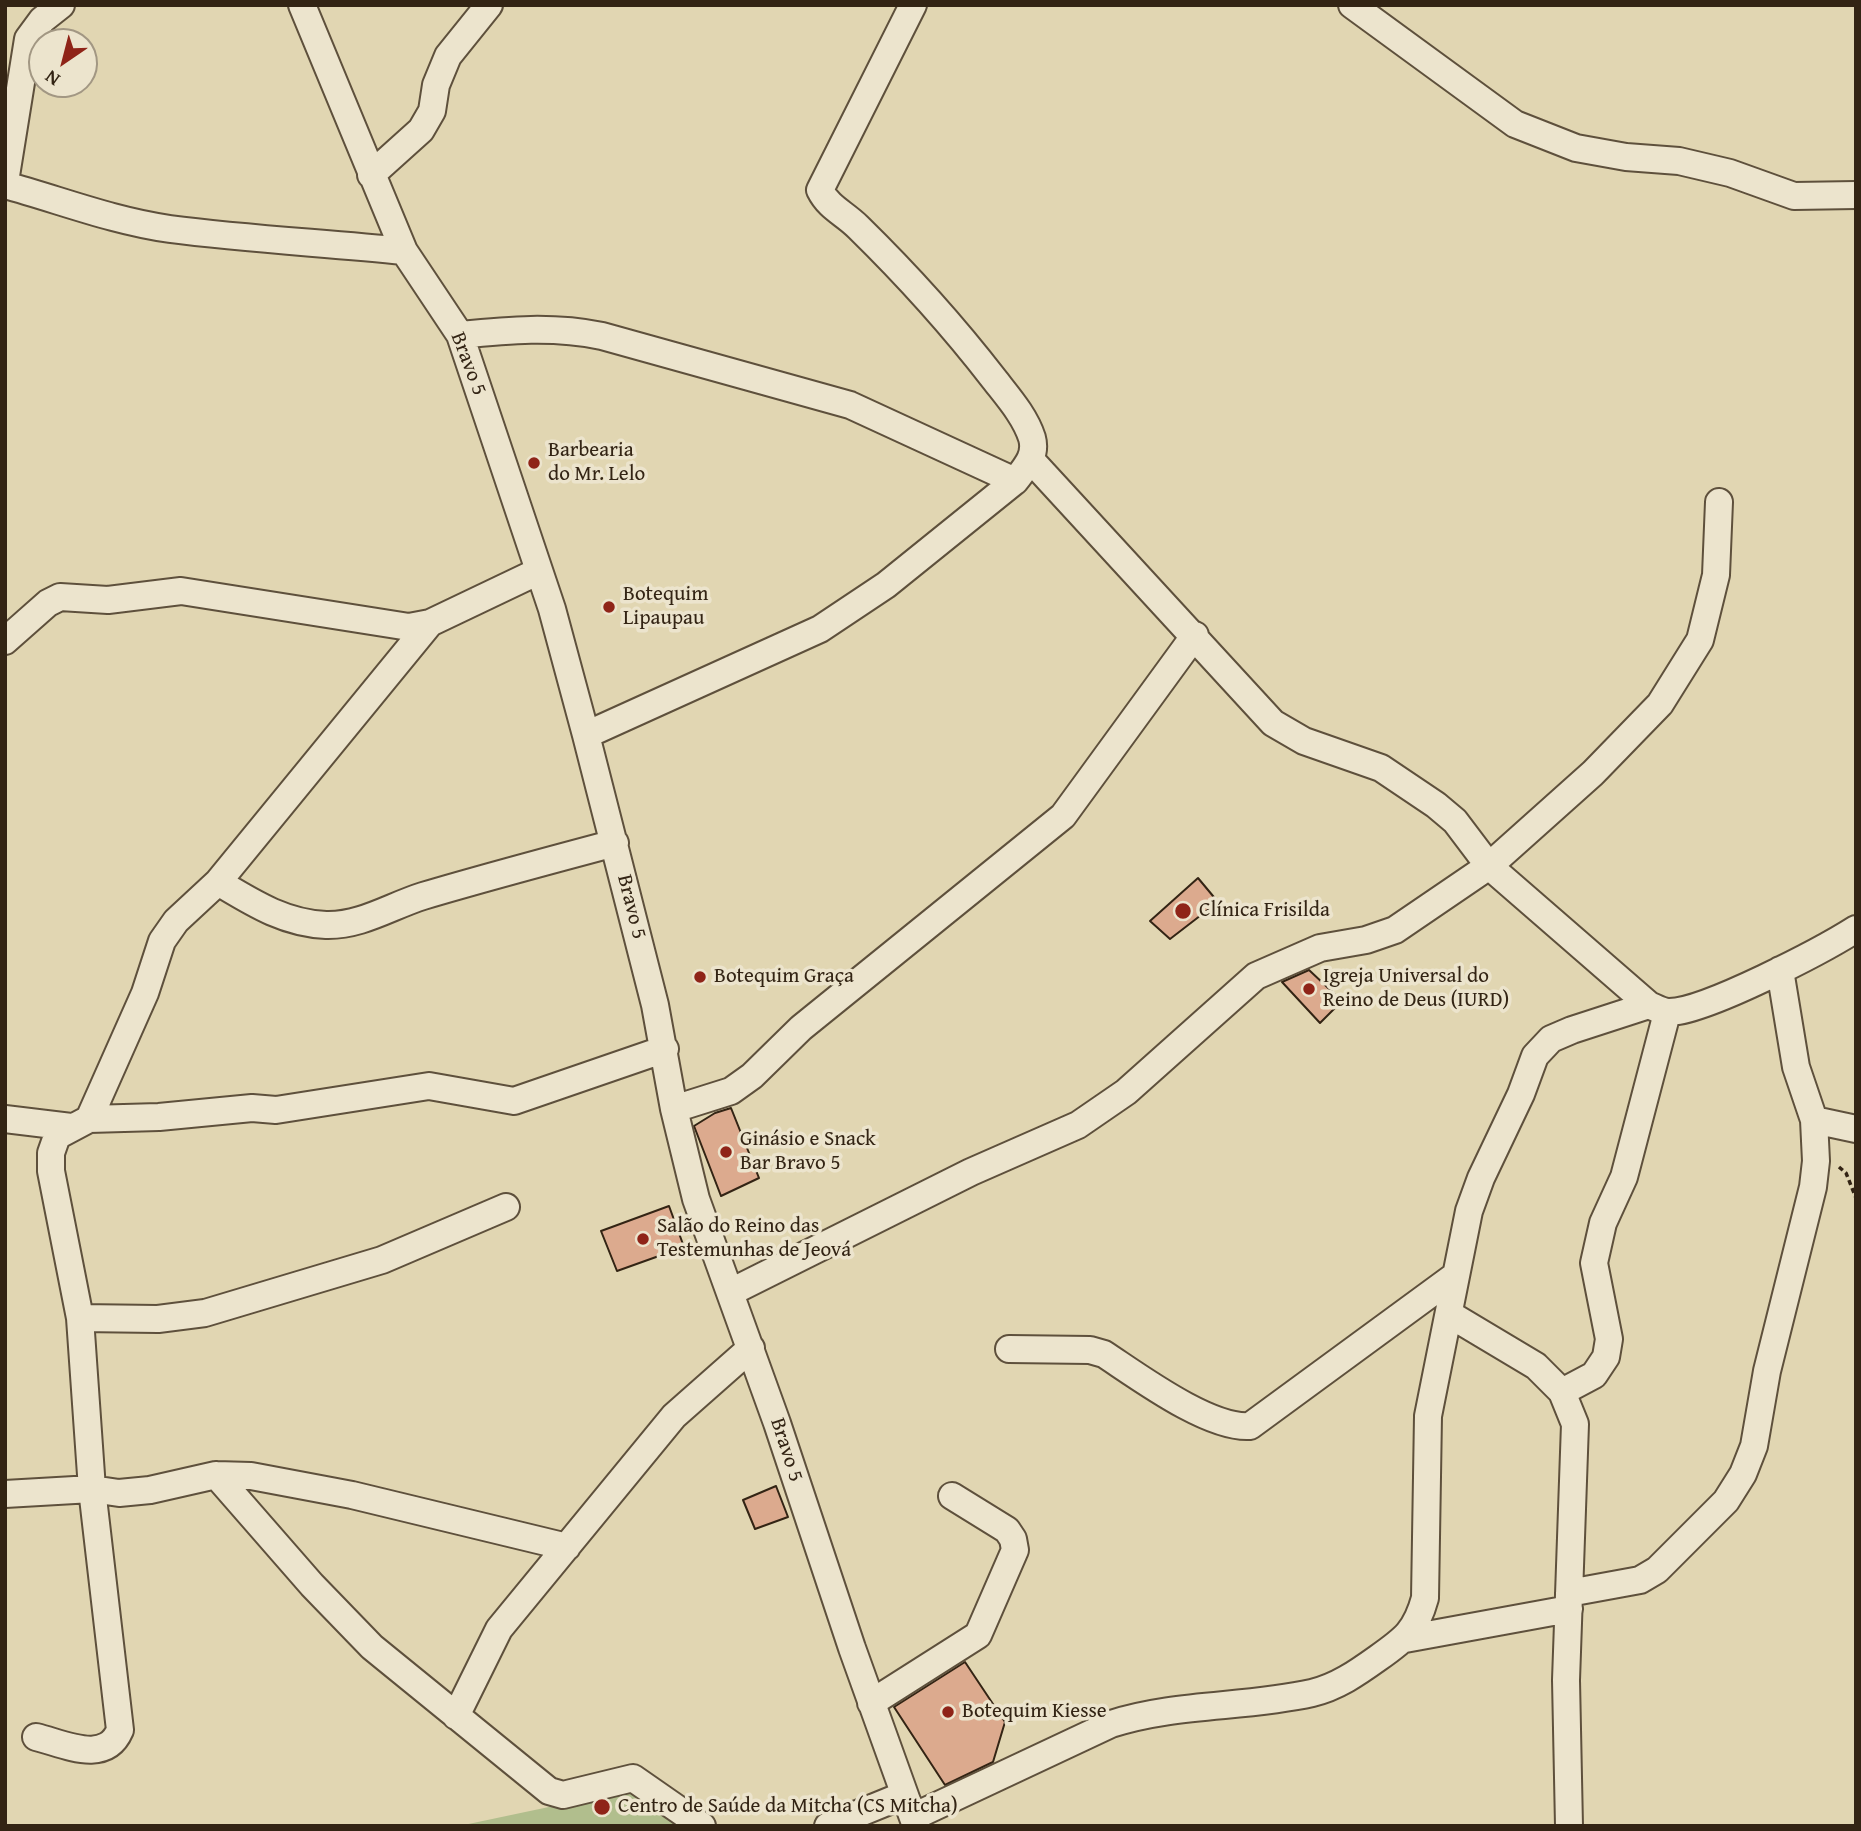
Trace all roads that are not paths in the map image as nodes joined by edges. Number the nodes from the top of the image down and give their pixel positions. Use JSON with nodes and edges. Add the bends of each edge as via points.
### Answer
{"nodes":[{"id":1,"x":61,"y":5,"type":"edge"},
{"id":2,"x":302,"y":5,"type":"edge"},
{"id":3,"x":489,"y":5,"type":"edge"},
{"id":4,"x":913,"y":5,"type":"edge"},
{"id":5,"x":1352,"y":5,"type":"edge"},
{"id":6,"x":371,"y":175,"type":"junction"},
{"id":7,"x":5,"y":184,"type":"edge"},
{"id":8,"x":1856,"y":195,"type":"edge"},
{"id":9,"x":404,"y":251,"type":"junction"},
{"id":10,"x":460,"y":335,"type":"junction"},
{"id":11,"x":1023,"y":470,"type":"junction"},
{"id":12,"x":1719,"y":502,"type":"dead end"},
{"id":13,"x":539,"y":572,"type":"junction"},
{"id":14,"x":430,"y":624,"type":"junction"},
{"id":15,"x":1195,"y":635,"type":"junction"},
{"id":16,"x":5,"y":641,"type":"edge"},
{"id":17,"x":586,"y":735,"type":"junction"},
{"id":18,"x":615,"y":843,"type":"junction"},
{"id":19,"x":1489,"y":866,"type":"junction"},
{"id":20,"x":218,"y":882,"type":"junction"},
{"id":21,"x":1856,"y":929,"type":"edge"},
{"id":22,"x":1780,"y":970,"type":"junction"},
{"id":23,"x":1658,"y":1009,"type":"junction"},
{"id":24,"x":665,"y":1049,"type":"junction"},
{"id":25,"x":674,"y":1109,"type":"junction"},
{"id":26,"x":5,"y":1119,"type":"edge"},
{"id":27,"x":1814,"y":1120,"type":"junction"},
{"id":28,"x":80,"y":1123,"type":"junction"},
{"id":29,"x":1856,"y":1129,"type":"edge"},
{"id":30,"x":506,"y":1207,"type":"dead end"},
{"id":31,"x":1456,"y":1275,"type":"junction"},
{"id":32,"x":731,"y":1292,"type":"junction"},
{"id":33,"x":1449,"y":1314,"type":"junction"},
{"id":34,"x":80,"y":1318,"type":"junction"},
{"id":35,"x":751,"y":1348,"type":"junction"},
{"id":36,"x":1009,"y":1349,"type":"dead end"},
{"id":37,"x":1562,"y":1392,"type":"junction"},
{"id":38,"x":216,"y":1475,"type":"junction"},
{"id":39,"x":92,"y":1489,"type":"junction"},
{"id":40,"x":5,"y":1494,"type":"edge"},
{"id":41,"x":952,"y":1496,"type":"dead end"},
{"id":42,"x":567,"y":1547,"type":"junction"},
{"id":43,"x":1569,"y":1601,"type":"junction"},
{"id":44,"x":1405,"y":1639,"type":"junction"},
{"id":45,"x":871,"y":1703,"type":"junction"},
{"id":46,"x":456,"y":1716,"type":"junction"},
{"id":47,"x":36,"y":1737,"type":"dead end"},
{"id":48,"x":911,"y":1813,"type":"edge"},
{"id":49,"x":702,"y":1826,"type":"edge"},
{"id":50,"x":828,"y":1826,"type":"edge"},
{"id":51,"x":1569,"y":1826,"type":"edge"}],
"edges":[{"from":1,"to":7,"type":"street","via":[[41,20],[28,39]]},
{"from":2,"to":6,"type":"street","name":"Bravo 5"},
{"from":3,"to":6,"type":"street","via":[[448,56],[432,111],[421,130]]},
{"from":4,"to":11,"type":"street","via":[[820,190],[827,204],[855,223],[898,267],[1018,410],[1032,440]]},
{"from":5,"to":8,"type":"street","via":[[1515,124],[1576,148],[1679,161],[1794,196]]},
{"from":6,"to":9,"type":"street","name":"Bravo 5"},
{"from":7,"to":9,"type":"street","via":[[88,212],[170,229]]},
{"from":9,"to":10,"type":"street","name":"Bravo 5"},
{"from":10,"to":11,"type":"street","via":[[530,328],[602,336],[850,405]]},
{"from":10,"to":13,"type":"street","name":"Bravo 5"},
{"from":11,"to":15,"type":"street"},
{"from":11,"to":17,"type":"street","via":[[853,610]]},
{"from":12,"to":19,"type":"street","via":[[1717,575],[1700,640],[1660,704],[1593,773]]},
{"from":13,"to":14,"type":"street"},
{"from":13,"to":17,"type":"street","name":"Bravo 5"},
{"from":14,"to":16,"type":"street","via":[[387,626],[181,591],[108,600],[60,597]]},
{"from":14,"to":20,"type":"street"},
{"from":15,"to":19,"type":"street","via":[[1273,723],[1304,741],[1381,768],[1436,804]]},
{"from":15,"to":25,"type":"street","via":[[1063,816],[801,1028],[752,1076],[731,1091]]},
{"from":17,"to":18,"type":"street","name":"Bravo 5"},
{"from":18,"to":20,"type":"street","via":[[420,897],[357,922],[327,925],[290,920]]},
{"from":18,"to":24,"type":"street","name":"Bravo 5"},
{"from":19,"to":23,"type":"street"},
{"from":19,"to":32,"type":"street","via":[[1395,930],[1320,948],[1256,976],[1126,1092],[1078,1125],[971,1172]]},
{"from":20,"to":28,"type":"street","via":[[176,921],[162,941],[145,993]]},
{"from":21,"to":22,"type":"street"},
{"from":22,"to":23,"type":"street","via":[[1689,1009]]},
{"from":22,"to":27,"type":"street","via":[[1796,1067]]},
{"from":23,"to":31,"type":"street","via":[[1572,1030],[1551,1039],[1535,1056],[1469,1211]]},
{"from":23,"to":37,"type":"street","via":[[1624,1177],[1603,1223],[1594,1263],[1609,1339],[1606,1357],[1594,1375]]},
{"from":24,"to":25,"type":"street","name":"Bravo 5"},
{"from":24,"to":28,"type":"street","via":[[514,1101],[429,1086],[276,1111],[251,1108]]},
{"from":25,"to":32,"type":"street","name":"Bravo 5","via":[[696,1199]]},
{"from":26,"to":28,"type":"street"},
{"from":27,"to":29,"type":"street"},
{"from":27,"to":43,"type":"street","via":[[1813,1187],[1767,1371],[1754,1446],[1743,1474],[1726,1501],[1657,1570],[1640,1580]]},
{"from":28,"to":34,"type":"street","via":[[57,1136],[51,1153]]},
{"from":30,"to":34,"type":"street","via":[[382,1260],[205,1312],[158,1319]]},
{"from":31,"to":33,"type":"street"},
{"from":31,"to":36,"type":"street","via":[[1250,1426],[1234,1427],[1213,1420],[1104,1353]]},
{"from":32,"to":35,"type":"street","name":"Bravo 5"},
{"from":33,"to":37,"type":"street","via":[[1536,1366]]},
{"from":33,"to":44,"type":"street","via":[[1429,1416],[1424,1598],[1418,1622]]},
{"from":34,"to":39,"type":"street"},
{"from":35,"to":42,"type":"street","via":[[674,1416]]},
{"from":35,"to":45,"type":"street","name":"Bravo 5"},
{"from":37,"to":43,"type":"street","via":[[1575,1424]]},
{"from":38,"to":39,"type":"street","via":[[150,1490],[119,1493]]},
{"from":38,"to":42,"type":"street","via":[[251,1476],[352,1495]]},
{"from":38,"to":46,"type":"street","via":[[372,1647]]},
{"from":39,"to":40,"type":"street"},
{"from":39,"to":47,"type":"street","via":[[120,1730],[108,1747],[97,1751]]},
{"from":41,"to":45,"type":"street","via":[[1007,1530],[1015,1549],[978,1635]]},
{"from":42,"to":46,"type":"street","via":[[499,1629]]},
{"from":43,"to":44,"type":"street"},
{"from":43,"to":51,"type":"street"},
{"from":44,"to":48,"type":"street","via":[[1345,1681],[1312,1693],[1141,1714]]},
{"from":45,"to":48,"type":"street","name":"Bravo 5"},
{"from":46,"to":49,"type":"street","via":[[549,1791],[563,1795],[633,1778]]},
{"from":48,"to":50,"type":"street"}]}
